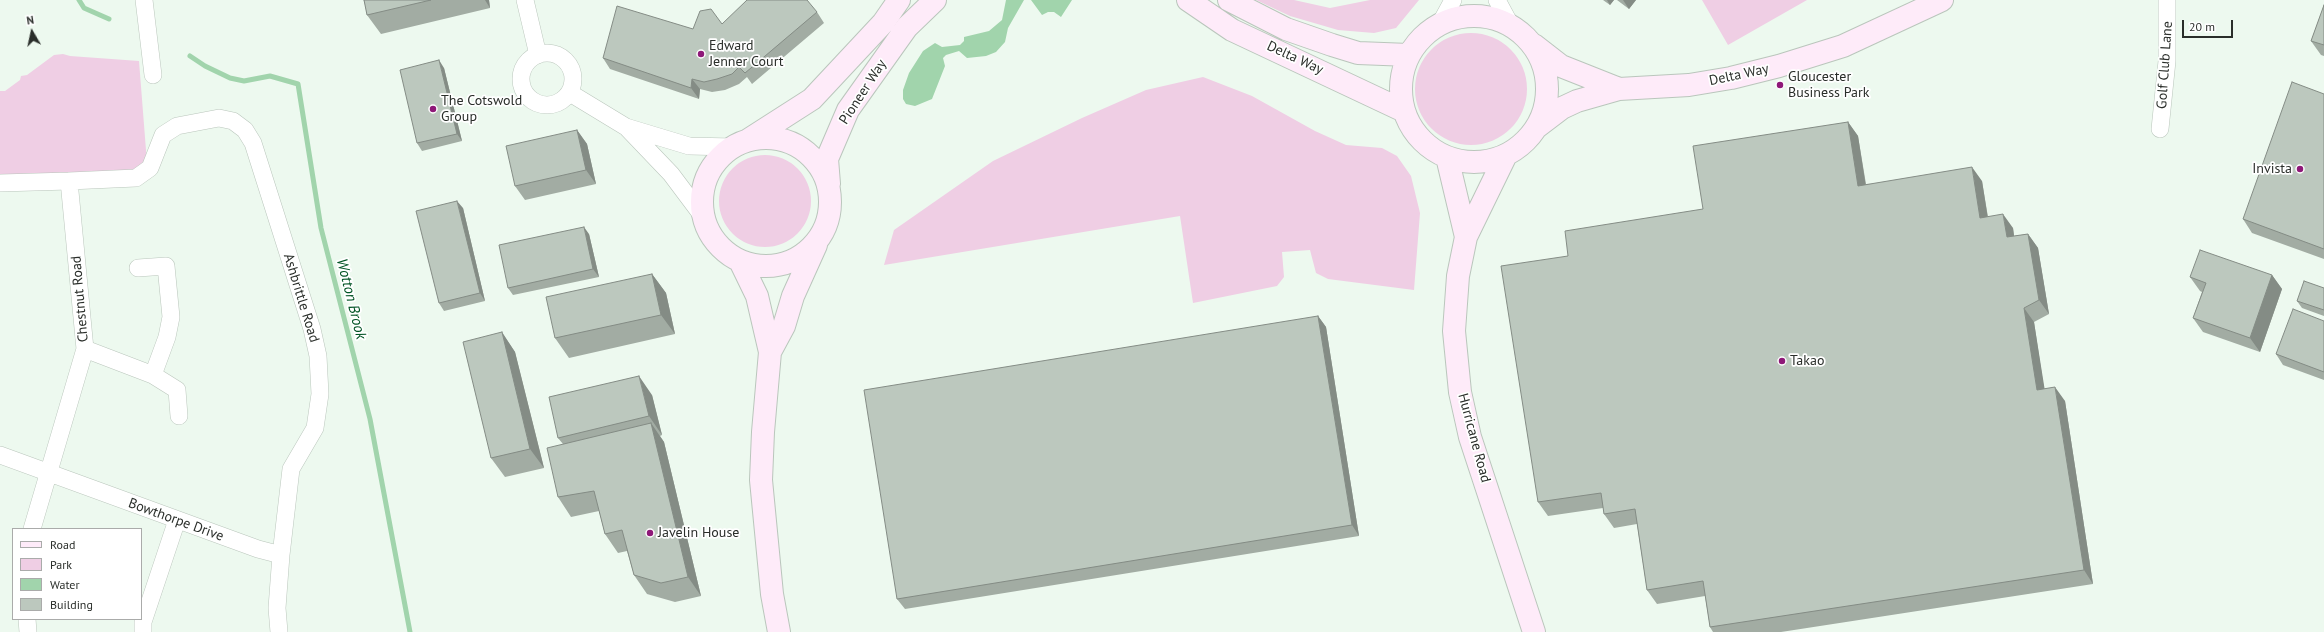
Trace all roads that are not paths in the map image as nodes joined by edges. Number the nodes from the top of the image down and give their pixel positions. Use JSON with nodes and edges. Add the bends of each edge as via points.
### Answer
{"nodes":[{"id":1,"x":144,"y":0,"type":"edge"},
{"id":2,"x":525,"y":0,"type":"edge"},
{"id":3,"x":900,"y":0,"type":"edge"},
{"id":4,"x":935,"y":0,"type":"edge"},
{"id":5,"x":1188,"y":0,"type":"edge"},
{"id":6,"x":1230,"y":0,"type":"edge"},
{"id":7,"x":1453,"y":0,"type":"edge"},
{"id":8,"x":1497,"y":0,"type":"edge"},
{"id":9,"x":1942,"y":0,"type":"edge"},
{"id":10,"x":2167,"y":0,"type":"edge"},
{"id":11,"x":1440,"y":24,"type":"junction"},
{"id":12,"x":1511,"y":26,"type":"junction"},
{"id":13,"x":1530,"y":42,"type":"junction"},
{"id":14,"x":538,"y":55,"type":"junction"},
{"id":15,"x":1409,"y":55,"type":"junction"},
{"id":16,"x":153,"y":75,"type":"dead end"},
{"id":17,"x":1619,"y":89,"type":"junction"},
{"id":18,"x":570,"y":93,"type":"junction"},
{"id":19,"x":1404,"y":111,"type":"junction"},
{"id":20,"x":626,"y":127,"type":"junction"},
{"id":21,"x":1536,"y":128,"type":"junction"},
{"id":22,"x":2160,"y":129,"type":"dead end"},
{"id":23,"x":739,"y":144,"type":"junction"},
{"id":24,"x":1506,"y":155,"type":"junction"},
{"id":25,"x":1447,"y":157,"type":"junction"},
{"id":26,"x":69,"y":181,"type":"junction"},
{"id":27,"x":0,"y":183,"type":"edge"},
{"id":28,"x":830,"y":200,"type":"junction"},
{"id":29,"x":704,"y":218,"type":"junction"},
{"id":30,"x":1466,"y":237,"type":"junction"},
{"id":31,"x":818,"y":240,"type":"junction"},
{"id":32,"x":740,"y":261,"type":"junction"},
{"id":33,"x":138,"y":268,"type":"dead end"},
{"id":34,"x":85,"y":350,"type":"junction"},
{"id":35,"x":770,"y":352,"type":"junction"},
{"id":36,"x":153,"y":375,"type":"junction"},
{"id":37,"x":180,"y":416,"type":"dead end"},
{"id":38,"x":0,"y":455,"type":"edge"},
{"id":39,"x":47,"y":474,"type":"junction"},
{"id":40,"x":177,"y":520,"type":"junction"},
{"id":41,"x":32,"y":528,"type":"edge"},
{"id":42,"x":281,"y":555,"type":"junction"},
{"id":43,"x":27,"y":620,"type":"edge"},
{"id":44,"x":28,"y":632,"type":"edge"},
{"id":45,"x":144,"y":632,"type":"edge"},
{"id":46,"x":280,"y":632,"type":"edge"},
{"id":47,"x":779,"y":632,"type":"edge"},
{"id":48,"x":1534,"y":632,"type":"edge"}],
"edges":[{"from":1,"to":16,"type":"street"},
{"from":2,"to":14,"type":"street"},
{"from":3,"to":23,"type":"street","name":"Pioneer Way","via":[[883,23],[812,99]]},
{"from":4,"to":28,"type":"street","name":"Pioneer Way","via":[[907,27],[848,110],[827,159]]},
{"from":5,"to":19,"type":"street","name":"Delta Way","via":[[1232,30]]},
{"from":6,"to":15,"type":"street","name":"Delta Way","via":[[1286,29],[1358,53]]},
{"from":7,"to":11,"type":"street"},
{"from":8,"to":12,"type":"street"},
{"from":9,"to":17,"type":"street","name":"Delta Way","via":[[1843,46],[1779,66],[1689,85]]},
{"from":10,"to":22,"type":"street","name":"Golf Club Lane","via":[[2167,61]]},
{"from":11,"to":12,"type":"street","name":"Delta Way","via":[[1470,17],[1488,17]]},
{"from":11,"to":15,"type":"street","via":[[1422,37]]},
{"from":12,"to":13,"type":"street","name":"Delta Way"},
{"from":13,"to":17,"type":"street","name":"Delta Way","via":[[1561,66]]},
{"from":13,"to":21,"type":"street","via":[[1542,61],[1547,84],[1545,107]]},
{"from":14,"to":18,"type":"street","via":[[555,54],[569,64],[573,78]]},
{"from":14,"to":18,"type":"street","via":[[526,64],[521,77],[524,92],[529,98],[543,105],[551,105],[562,101]]},
{"from":15,"to":19,"type":"street","via":[[1402,80]]},
{"from":17,"to":21,"type":"street","name":"Delta Way","via":[[1577,100]]},
{"from":18,"to":20,"type":"street"},
{"from":19,"to":25,"type":"street","via":[[1414,131],[1428,146]]},
{"from":20,"to":23,"type":"street","via":[[689,146]]},
{"from":20,"to":29,"type":"street","via":[[671,174]]},
{"from":21,"to":24,"type":"street","via":[[1523,144]]},
{"from":23,"to":28,"type":"street","via":[[760,138],[775,139],[802,149],[814,159],[822,171],[828,185]]},
{"from":23,"to":29,"type":"street","via":[[717,160],[706,178],[702,198]]},
{"from":24,"to":25,"type":"street","via":[[1487,161],[1467,162]]},
{"from":24,"to":30,"type":"street","name":"Hurricane Road"},
{"from":25,"to":30,"type":"street","name":"Hurricane Road"},
{"from":26,"to":27,"type":"street"},
{"from":26,"to":34,"type":"street","name":"Chestnut Road"},
{"from":26,"to":42,"type":"street","name":"Ashbrittle Road","via":[[136,178],[150,168],[163,135],[177,126],[219,118],[233,121],[245,130],[253,143],[318,356],[320,394],[315,428],[291,469]]},
{"from":28,"to":31,"type":"street","via":[[825,227]]},
{"from":29,"to":32,"type":"street","via":[[717,244]]},
{"from":30,"to":48,"type":"street","name":"Hurricane Road","via":[[1458,276],[1454,331],[1460,392],[1470,437]]},
{"from":31,"to":32,"type":"street","via":[[796,258],[774,266],[757,266]]},
{"from":31,"to":35,"type":"street","via":[[784,326]]},
{"from":32,"to":35,"type":"street","via":[[757,296]]},
{"from":33,"to":36,"type":"street","via":[[166,266],[171,317],[167,337]]},
{"from":34,"to":36,"type":"street"},
{"from":34,"to":39,"type":"street","name":"Chestnut Road"},
{"from":35,"to":47,"type":"street","via":[[761,480],[772,594]]},
{"from":36,"to":37,"type":"street","via":[[177,390]]},
{"from":38,"to":39,"type":"street","name":"Bowthorpe Drive"},
{"from":39,"to":40,"type":"street","name":"Bowthorpe Drive"},
{"from":39,"to":41,"type":"street","name":"Chestnut Road"},
{"from":40,"to":42,"type":"street","name":"Bowthorpe Drive"},
{"from":40,"to":45,"type":"street","via":[[143,622]]},
{"from":42,"to":46,"type":"street","via":[[277,608]]},
{"from":43,"to":44,"type":"street"}]}
